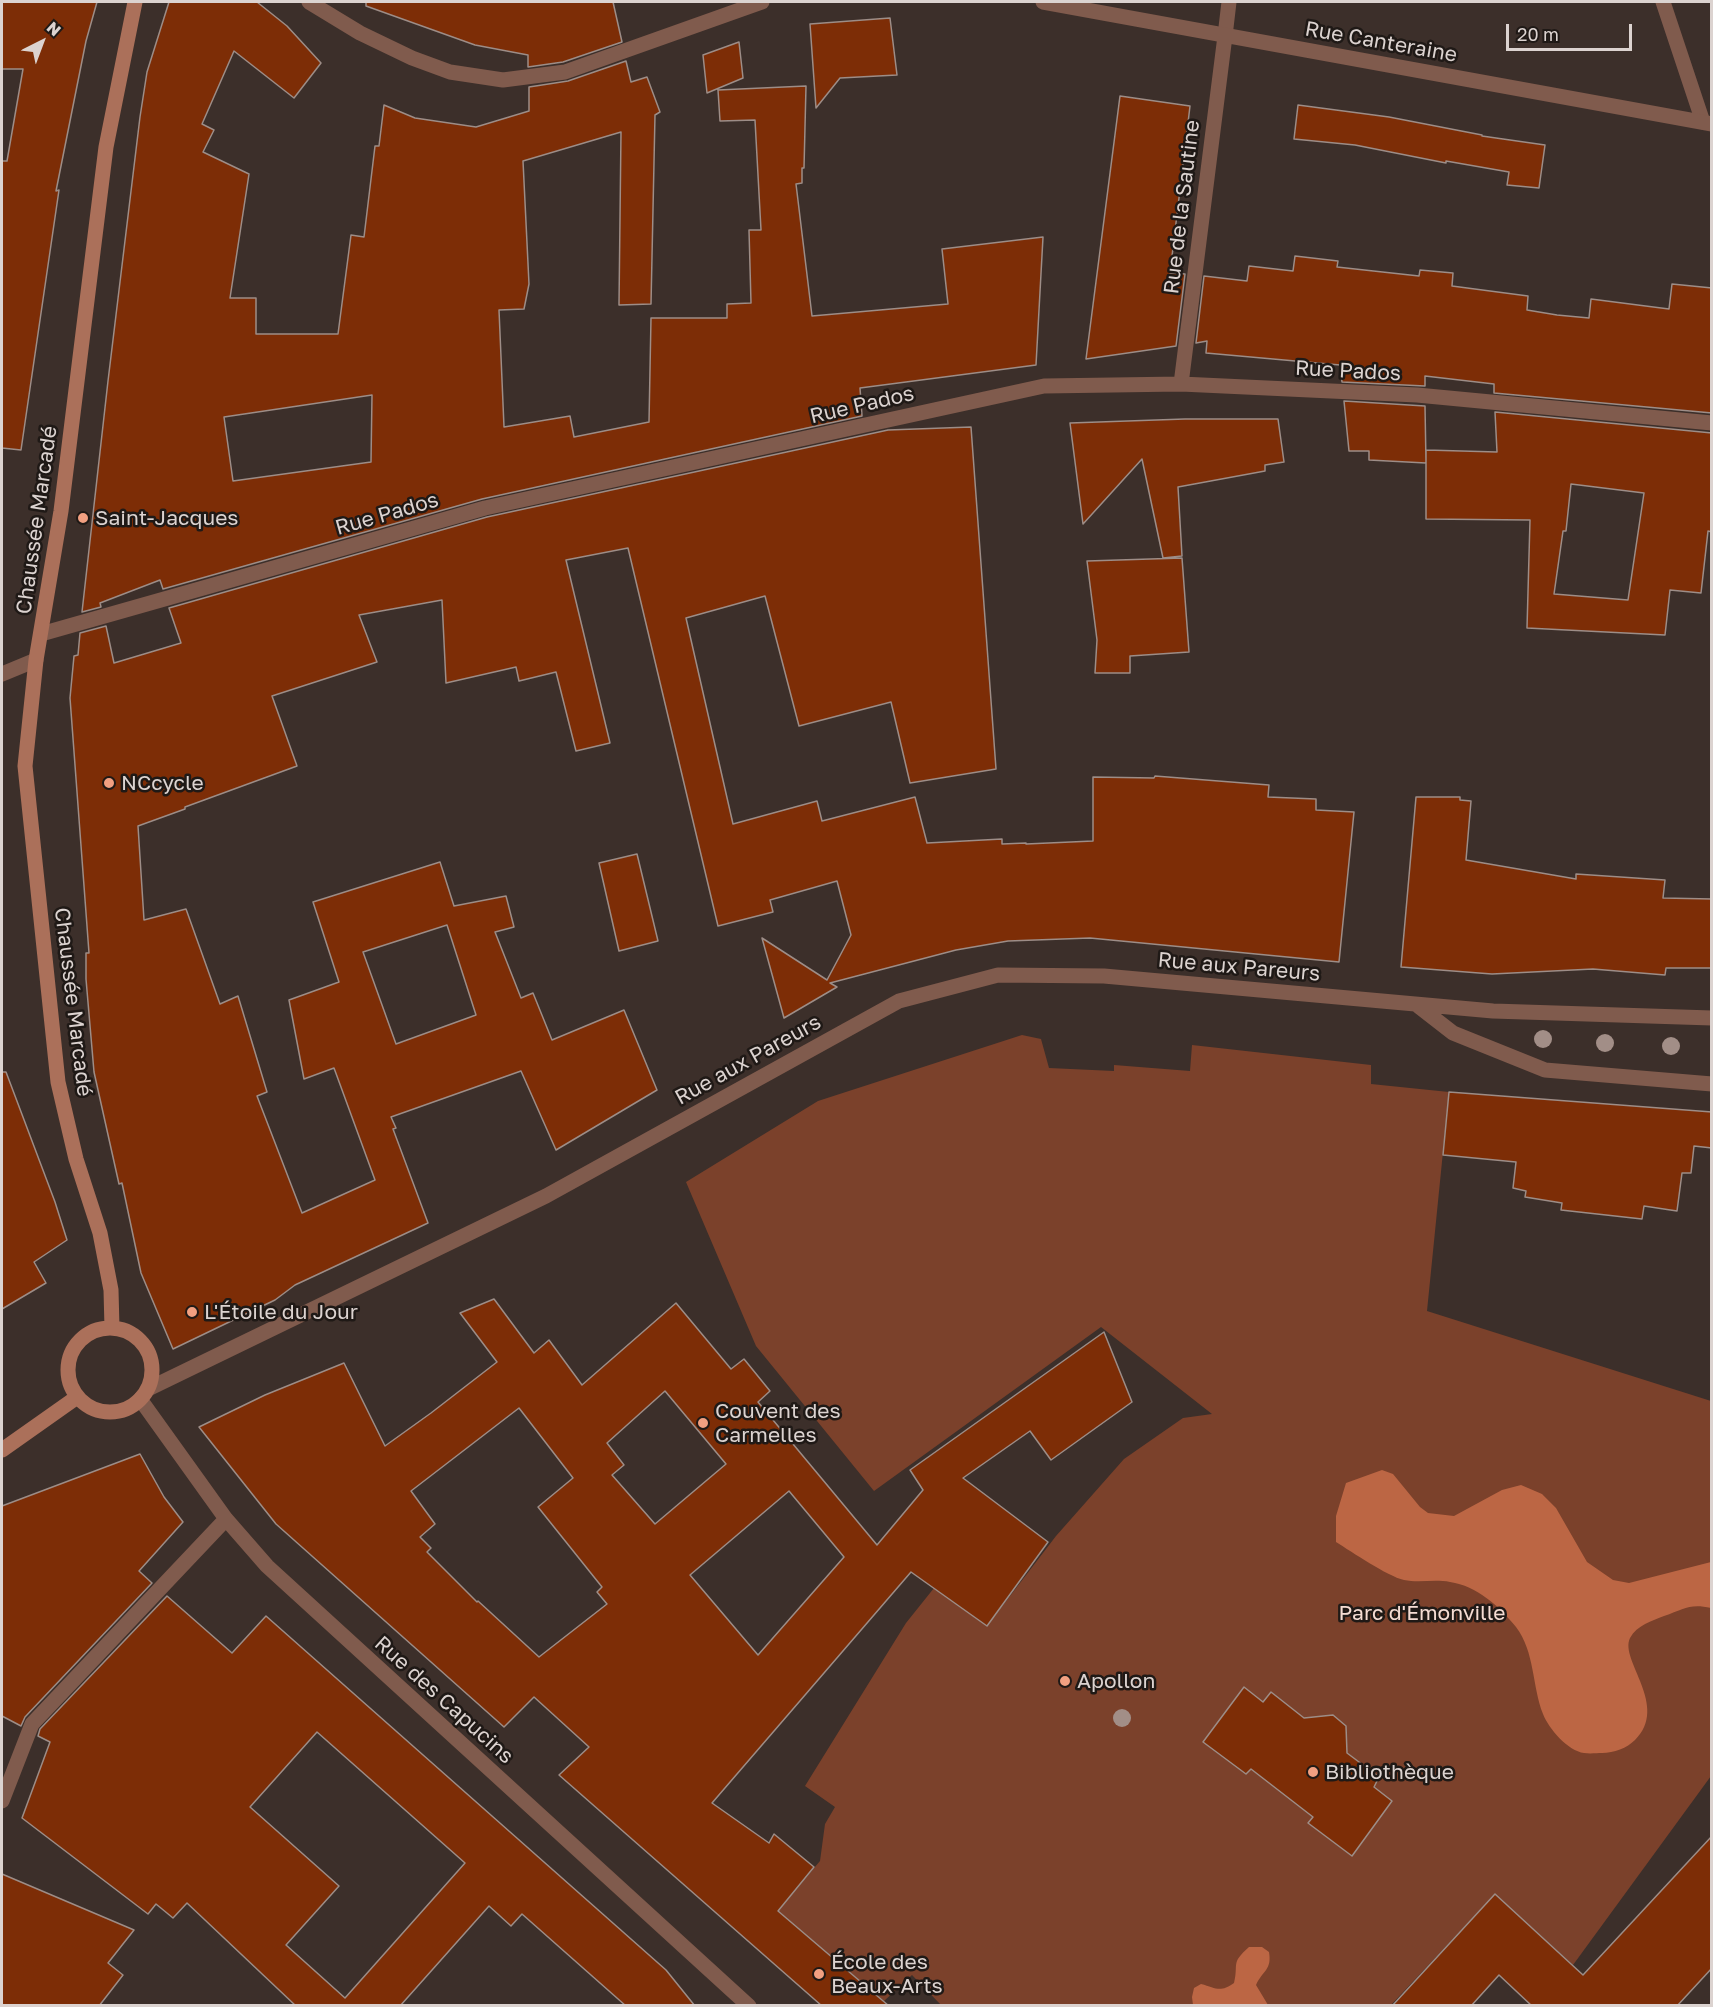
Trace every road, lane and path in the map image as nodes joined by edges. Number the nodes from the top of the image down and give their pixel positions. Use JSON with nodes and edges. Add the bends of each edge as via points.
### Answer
{"nodes":[{"id":1,"x":135,"y":2,"type":"edge"},
{"id":2,"x":309,"y":2,"type":"edge"},
{"id":3,"x":762,"y":2,"type":"edge"},
{"id":4,"x":1043,"y":2,"type":"edge"},
{"id":5,"x":1229,"y":2,"type":"edge"},
{"id":6,"x":1663,"y":2,"type":"edge"},
{"id":7,"x":1225,"y":36,"type":"junction"},
{"id":8,"x":1707,"y":123,"type":"edge"},
{"id":9,"x":1181,"y":384,"type":"junction"},
{"id":10,"x":1712,"y":423,"type":"edge"},
{"id":11,"x":41,"y":634,"type":"junction"},
{"id":12,"x":36,"y":660,"type":"junction"},
{"id":13,"x":2,"y":674,"type":"edge"},
{"id":14,"x":1417,"y":1005,"type":"junction"},
{"id":15,"x":1712,"y":1018,"type":"edge"},
{"id":16,"x":1712,"y":1084,"type":"edge"},
{"id":17,"x":112,"y":1328,"type":"junction"},
{"id":18,"x":144,"y":1394,"type":"junction"},
{"id":19,"x":77,"y":1396,"type":"junction"},
{"id":20,"x":2,"y":1449,"type":"edge"},
{"id":21,"x":226,"y":1519,"type":"junction"},
{"id":22,"x":2,"y":1801,"type":"edge"},
{"id":23,"x":749,"y":2006,"type":"edge"}],
"edges":[{"from":1,"to":11,"type":"street","name":"Chaussée Marcadé","via":[[106,147],[61,511]]},
{"from":2,"to":3,"type":"street","via":[[412,58],[450,72],[502,80],[565,72]]},
{"from":4,"to":7,"type":"street","name":"Rue Canteraine"},
{"from":5,"to":7,"type":"street","name":"Rue de la Sautine"},
{"from":6,"to":8,"type":"street"},
{"from":7,"to":8,"type":"street","name":"Rue Canteraine"},
{"from":7,"to":9,"type":"street","name":"Rue de la Sautine"},
{"from":9,"to":10,"type":"street","name":"Rue Pados","via":[[1417,395]]},
{"from":9,"to":11,"type":"street","name":"Rue Pados","via":[[1044,386],[485,508]]},
{"from":11,"to":12,"type":"street","name":"Chaussée Marcadé"},
{"from":12,"to":13,"type":"street"},
{"from":12,"to":17,"type":"street","name":"Chaussée Marcadé","via":[[25,766],[58,1082],[76,1159],[100,1233],[111,1290]]},
{"from":14,"to":15,"type":"street","name":"Rue aux Pareurs"},
{"from":14,"to":16,"type":"street","name":"Rue aux Pareurs","via":[[1453,1033],[1545,1071]]},
{"from":14,"to":18,"type":"street","name":"Rue aux Pareurs","via":[[1104,976],[998,975],[899,1001],[546,1196]]},
{"from":17,"to":18,"type":"street","via":[[138,1337],[146,1348],[152,1375]]},
{"from":17,"to":19,"type":"street","via":[[86,1335],[72,1351],[68,1371]]},
{"from":18,"to":19,"type":"street","via":[[128,1408],[115,1412],[101,1411]]},
{"from":18,"to":21,"type":"street","name":"Rue des Capucins"},
{"from":19,"to":20,"type":"street"},
{"from":21,"to":22,"type":"street","via":[[32,1724]]},
{"from":21,"to":23,"type":"street","name":"Rue des Capucins","via":[[275,1574]]}]}
